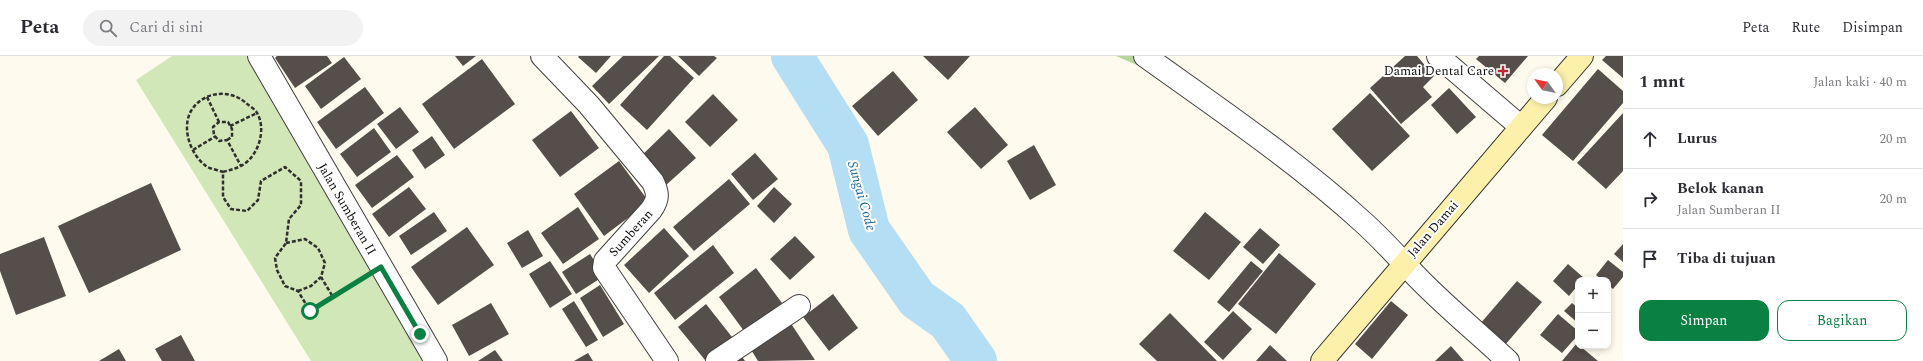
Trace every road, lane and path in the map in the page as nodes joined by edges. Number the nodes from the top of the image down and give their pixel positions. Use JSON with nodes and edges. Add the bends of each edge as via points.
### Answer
{"nodes":[{"id":1,"x":542,"y":56,"type":"edge"},
{"id":2,"x":1145,"y":56,"type":"edge"},
{"id":3,"x":1438,"y":56,"type":"edge"},
{"id":4,"x":1582,"y":56,"type":"edge"},
{"id":5,"x":263,"y":57,"type":"edge"},
{"id":6,"x":1563,"y":78,"type":"edge"},
{"id":7,"x":207,"y":97,"type":"junction"},
{"id":8,"x":1541,"y":104,"type":"edge"},
{"id":9,"x":257,"y":113,"type":"junction"},
{"id":10,"x":219,"y":122,"type":"junction"},
{"id":11,"x":230,"y":126,"type":"junction"},
{"id":12,"x":1520,"y":127,"type":"junction"},
{"id":13,"x":216,"y":136,"type":"junction"},
{"id":14,"x":227,"y":140,"type":"junction"},
{"id":15,"x":193,"y":150,"type":"junction"},
{"id":16,"x":242,"y":166,"type":"junction"},
{"id":17,"x":223,"y":172,"type":"junction"},
{"id":18,"x":286,"y":243,"type":"junction"},
{"id":19,"x":1404,"y":262,"type":"junction"},
{"id":20,"x":381,"y":267,"type":"junction"},
{"id":21,"x":321,"y":277,"type":"junction"},
{"id":22,"x":298,"y":291,"type":"junction"},
{"id":23,"x":333,"y":297,"type":"junction"},
{"id":24,"x":799,"y":306,"type":"dead end"},
{"id":25,"x":436,"y":361,"type":"edge"},
{"id":26,"x":668,"y":361,"type":"edge"},
{"id":27,"x":717,"y":361,"type":"edge"},
{"id":28,"x":1322,"y":361,"type":"edge"},
{"id":29,"x":1508,"y":361,"type":"edge"}],
"edges":[{"from":1,"to":26,"type":"street","name":"Sumberan","via":[[589,105],[653,182],[658,192],[657,202],[652,210],[606,261],[604,268]]},
{"from":2,"to":19,"type":"street","via":[[1258,137],[1364,223]]},
{"from":3,"to":12,"type":"street"},
{"from":4,"to":6,"type":"main road"},
{"from":5,"to":20,"type":"street","name":"Jalan Sumberan II"},
{"from":7,"to":9,"type":"path","via":[[222,92],[240,98]]},
{"from":7,"to":10,"type":"path"},
{"from":7,"to":15,"type":"path","via":[[190,112],[186,131]]},
{"from":8,"to":12,"type":"main road","name":"Jalan Damai"},
{"from":9,"to":11,"type":"path"},
{"from":9,"to":16,"type":"path","via":[[261,132],[257,150]]},
{"from":10,"to":11,"type":"path","via":[[228,122]]},
{"from":10,"to":13,"type":"path","via":[[213,127]]},
{"from":11,"to":14,"type":"path","via":[[232,137]]},
{"from":12,"to":19,"type":"main road","name":"Jalan Damai"},
{"from":13,"to":14,"type":"path","via":[[219,141]]},
{"from":13,"to":15,"type":"path"},
{"from":14,"to":16,"type":"path"},
{"from":15,"to":17,"type":"path","via":[[206,167]]},
{"from":16,"to":17,"type":"path"},
{"from":17,"to":18,"type":"path","via":[[223,197],[231,209],[247,211],[258,200],[261,181],[285,167],[301,181],[301,205],[289,219]]},
{"from":18,"to":21,"type":"path","via":[[305,239],[318,248],[325,263]]},
{"from":18,"to":22,"type":"path","via":[[275,258],[277,270],[285,286]]},
{"from":19,"to":28,"type":"main road","name":"Jalan Damai"},
{"from":19,"to":29,"type":"street","via":[[1423,283]]},
{"from":20,"to":23,"type":"path"},
{"from":20,"to":25,"type":"street","name":"Jalan Sumberan II"},
{"from":21,"to":22,"type":"path"},
{"from":21,"to":23,"type":"path"},
{"from":22,"to":23,"type":"path","via":[[310,311]]},
{"from":24,"to":27,"type":"street"}]}
